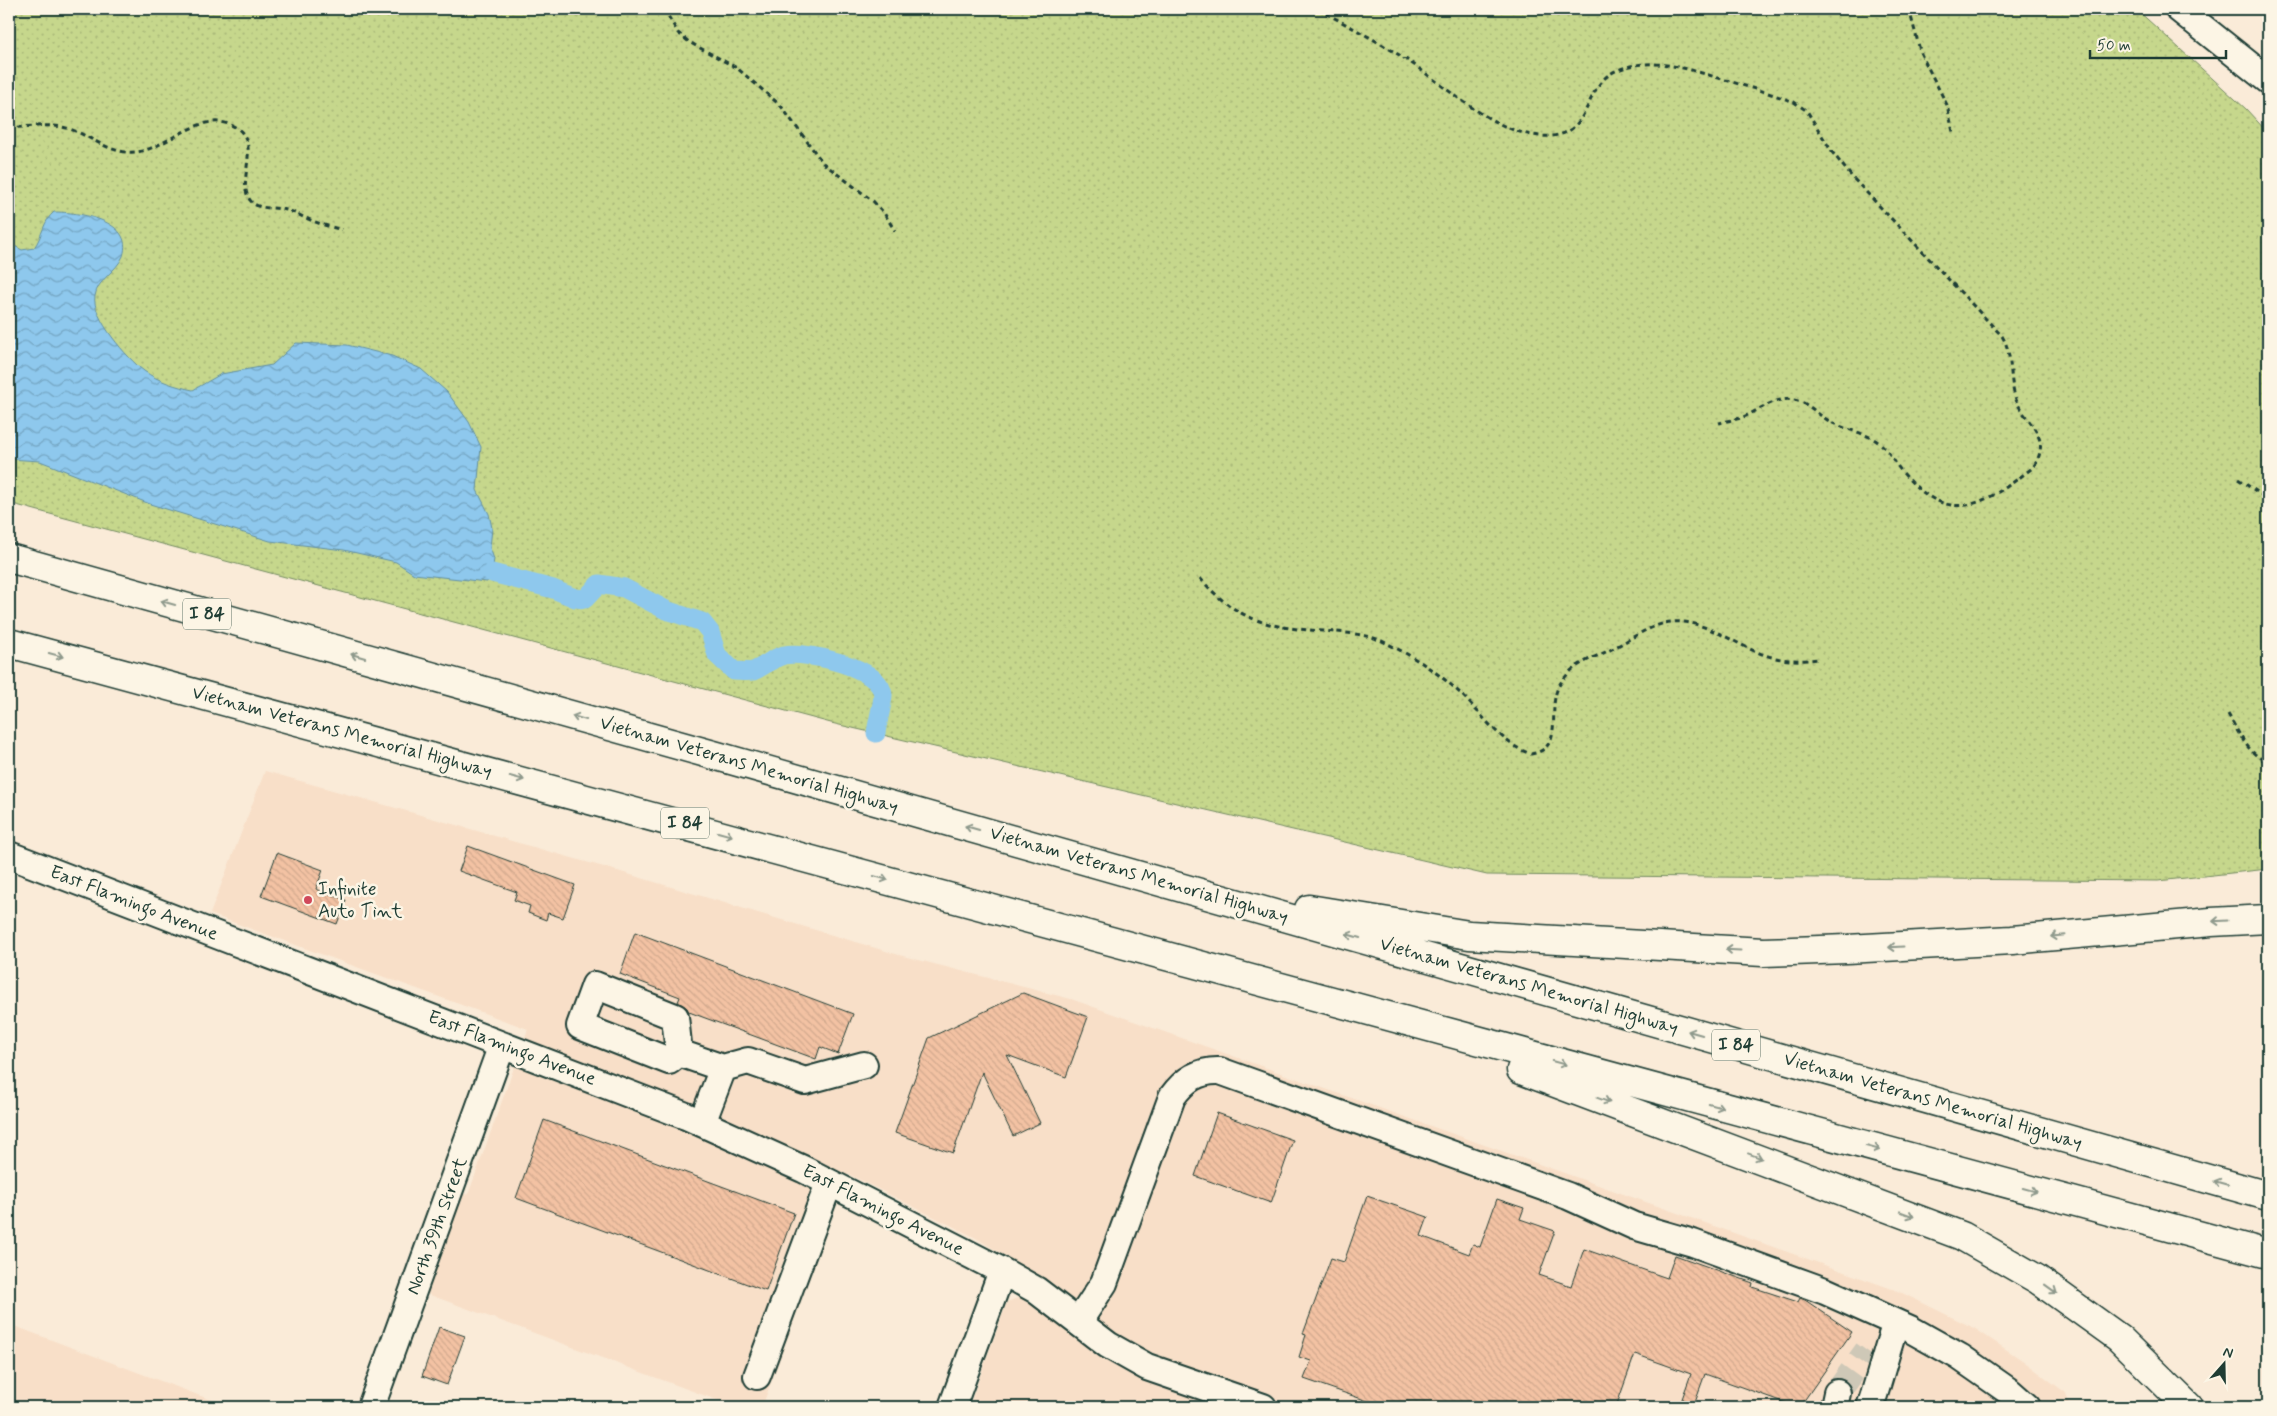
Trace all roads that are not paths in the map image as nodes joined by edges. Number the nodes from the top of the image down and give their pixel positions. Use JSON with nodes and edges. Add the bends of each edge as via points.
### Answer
{"nodes":[{"id":1,"x":2179,"y":9,"type":"edge"},
{"id":2,"x":2268,"y":80,"type":"edge"},
{"id":3,"x":9,"y":558,"type":"edge"},
{"id":4,"x":9,"y":643,"type":"edge"},
{"id":5,"x":9,"y":855,"type":"edge"},
{"id":6,"x":1204,"y":894,"type":"junction"},
{"id":7,"x":2268,"y":919,"type":"edge"},
{"id":8,"x":1360,"y":1010,"type":"junction"},
{"id":9,"x":502,"y":1044,"type":"junction"},
{"id":10,"x":679,"y":1053,"type":"dead end"},
{"id":11,"x":864,"y":1065,"type":"dead end"},
{"id":12,"x":723,"y":1068,"type":"junction"},
{"id":13,"x":702,"y":1123,"type":"junction"},
{"id":14,"x":828,"y":1183,"type":"junction"},
{"id":15,"x":2268,"y":1196,"type":"edge"},
{"id":16,"x":2268,"y":1254,"type":"edge"},
{"id":17,"x":1002,"y":1271,"type":"junction"},
{"id":18,"x":1079,"y":1321,"type":"junction"},
{"id":19,"x":1896,"y":1323,"type":"junction"},
{"id":20,"x":757,"y":1376,"type":"dead end"},
{"id":21,"x":1229,"y":1402,"type":"edge"},
{"id":22,"x":371,"y":1407,"type":"edge"},
{"id":23,"x":952,"y":1407,"type":"edge"},
{"id":24,"x":1263,"y":1407,"type":"edge"},
{"id":25,"x":1870,"y":1407,"type":"edge"},
{"id":26,"x":2027,"y":1407,"type":"edge"},
{"id":27,"x":2189,"y":1407,"type":"edge"}],
"edges":[{"from":1,"to":2,"type":"street"},
{"from":6,"to":3,"type":"highway","name":"Vietnam Veterans Memorial Highway","number":"I 84","one_way":true},
{"from":4,"to":8,"type":"highway","name":"Vietnam Veterans Memorial Highway","number":"I 84","one_way":true,"via":[[678,821]]},
{"from":5,"to":9,"type":"street","name":"East Flamingo Avenue"},
{"from":7,"to":6,"type":"highway","one_way":true,"via":[[2012,940],[1763,952],[1469,935],[1392,920]]},
{"from":15,"to":6,"type":"highway","name":"Vietnam Veterans Memorial Highway","number":"I 84","one_way":true},
{"from":8,"to":16,"type":"highway","name":"Vietnam Veterans Memorial Highway","number":"I 84","one_way":true},
{"from":8,"to":27,"type":"highway","one_way":true,"via":[[1828,1183],[1962,1236],[2037,1279],[2119,1338]]},
{"from":9,"to":13,"type":"street","name":"East Flamingo Avenue"},
{"from":9,"to":22,"type":"street","name":"North 39th Street"},
{"from":10,"to":12,"type":"street"},
{"from":11,"to":12,"type":"street","via":[[804,1081],[748,1061]]},
{"from":12,"to":13,"type":"street"},
{"from":13,"to":14,"type":"street","name":"East Flamingo Avenue"},
{"from":14,"to":17,"type":"street","name":"East Flamingo Avenue"},
{"from":14,"to":20,"type":"street"},
{"from":17,"to":18,"type":"street","name":"East Flamingo Avenue","via":[[1036,1290]]},
{"from":17,"to":23,"type":"street"},
{"from":18,"to":19,"type":"street","via":[[1104,1283],[1172,1097],[1181,1084],[1192,1077],[1215,1071],[1230,1073],[1558,1193],[1634,1226],[1693,1243],[1807,1285]]},
{"from":18,"to":21,"type":"street","name":"East Flamingo Avenue","via":[[1108,1345],[1147,1367]]},
{"from":19,"to":25,"type":"street","via":[[1876,1353],[1880,1380]]},
{"from":19,"to":26,"type":"street","via":[[1960,1357]]},
{"from":21,"to":24,"type":"street","name":"East Flamingo Avenue"}]}
